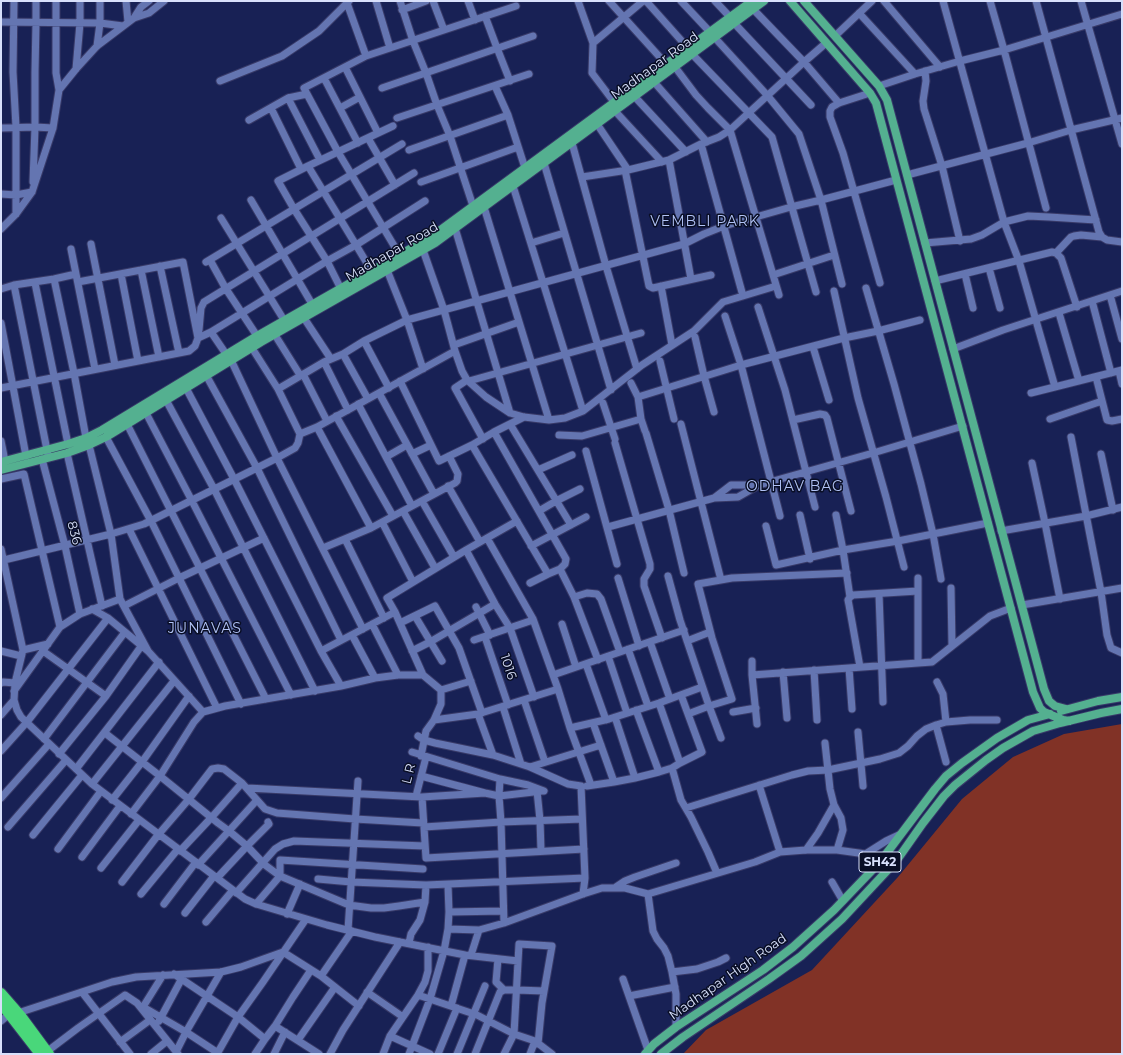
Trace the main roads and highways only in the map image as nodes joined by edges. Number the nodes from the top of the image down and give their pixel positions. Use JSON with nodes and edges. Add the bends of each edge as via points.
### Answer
{"nodes":[{"id":1,"x":764,"y":1,"type":"edge"},
{"id":2,"x":790,"y":1,"type":"edge"},
{"id":3,"x":804,"y":1,"type":"edge"},
{"id":4,"x":750,"y":4,"type":"edge"},
{"id":5,"x":690,"y":51,"type":"junction"},
{"id":6,"x":614,"y":107,"type":"junction"},
{"id":7,"x":229,"y":357,"type":"junction"},
{"id":8,"x":88,"y":442,"type":"junction"},
{"id":9,"x":45,"y":455,"type":"junction"},
{"id":10,"x":3,"y":462,"type":"edge"},
{"id":11,"x":1,"y":470,"type":"edge"},
{"id":12,"x":1122,"y":698,"type":"edge"},
{"id":13,"x":1036,"y":701,"type":"junction"},
{"id":14,"x":1066,"y":709,"type":"junction"},
{"id":15,"x":1122,"y":709,"type":"edge"},
{"id":16,"x":1048,"y":714,"type":"junction"},
{"id":17,"x":1028,"y":720,"type":"junction"},
{"id":18,"x":1069,"y":721,"type":"junction"},
{"id":19,"x":1,"y":993,"type":"edge"},
{"id":20,"x":1,"y":1003,"type":"edge"},
{"id":21,"x":49,"y":1052,"type":"edge"},
{"id":22,"x":646,"y":1052,"type":"edge"},
{"id":23,"x":40,"y":1054,"type":"edge"},
{"id":24,"x":661,"y":1054,"type":"edge"}],
"edges":[{"from":1,"to":4,"type":"main road","name":"Madhapar Road"},
{"from":2,"to":13,"type":"main road","via":[[876,103]]},
{"from":3,"to":14,"type":"main road","via":[[879,86],[886,100],[1046,696],[1055,706]]},
{"from":4,"to":5,"type":"main road","name":"Madhapar Road"},
{"from":5,"to":6,"type":"main road","name":"Madhapar Road","via":[[666,64]]},
{"from":5,"to":6,"type":"main road","name":"Madhapar Road","via":[[675,67],[635,97]]},
{"from":6,"to":7,"type":"main road","name":"Madhapar Road","via":[[431,237],[257,336]]},
{"from":6,"to":7,"type":"main road","name":"Madhapar Road","via":[[572,143],[435,243],[252,348]]},
{"from":7,"to":8,"type":"main road","name":"Madhapar Road","via":[[102,430]]},
{"from":7,"to":8,"type":"main road","name":"Madhapar Road","via":[[206,375],[146,413],[106,437]]},
{"from":8,"to":9,"type":"main road","name":"Madhapar Road"},
{"from":9,"to":10,"type":"main road","name":"Madhapar Road","via":[[26,456]]},
{"from":9,"to":11,"type":"main road","name":"Madhapar Road"},
{"from":12,"to":14,"type":"main road","name":"Madhapar High Road","number":"SH42"},
{"from":13,"to":16,"type":"main road"},
{"from":13,"to":17,"type":"main road"},
{"from":14,"to":16,"type":"main road","name":"Madhapar High Road","number":"SH42"},
{"from":15,"to":18,"type":"main road","number":"SH42"},
{"from":16,"to":17,"type":"main road","name":"Madhapar High Road","number":"SH42"},
{"from":16,"to":18,"type":"main road"},
{"from":17,"to":22,"type":"main road","name":"Madhapar High Road","number":"SH42","via":[[979,750],[946,776],[880,862],[834,910],[793,947],[763,970],[676,1027]]},
{"from":18,"to":24,"type":"main road","number":"SH42","via":[[1033,731],[969,772],[944,796],[897,860],[842,919],[801,956]]},
{"from":19,"to":21,"type":"highway"},
{"from":20,"to":23,"type":"highway"}]}
